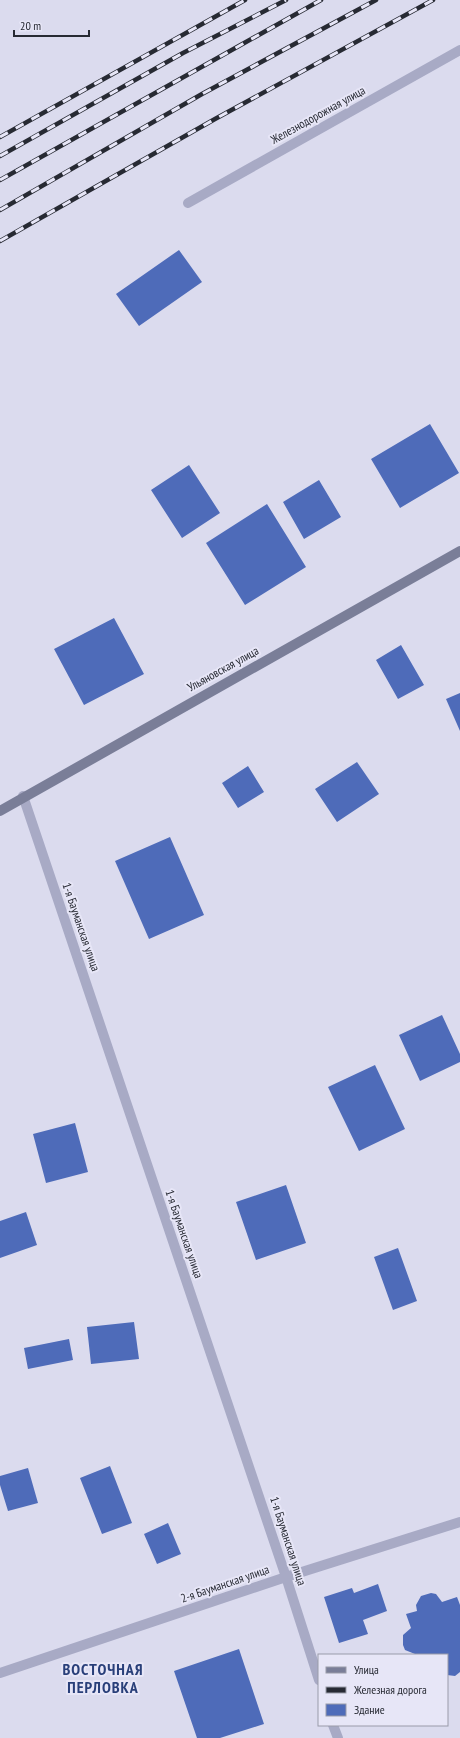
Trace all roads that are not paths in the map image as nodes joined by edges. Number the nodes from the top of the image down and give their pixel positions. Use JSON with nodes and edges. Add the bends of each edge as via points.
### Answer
{"nodes":[{"id":1,"x":460,"y":50,"type":"edge"},
{"id":2,"x":188,"y":203,"type":"dead end"},
{"id":3,"x":460,"y":551,"type":"edge"},
{"id":4,"x":23,"y":796,"type":"junction"},
{"id":5,"x":0,"y":811,"type":"edge"},
{"id":6,"x":460,"y":1522,"type":"edge"},
{"id":7,"x":286,"y":1577,"type":"junction"},
{"id":8,"x":0,"y":1673,"type":"edge"},
{"id":9,"x":318,"y":1677,"type":"edge"},
{"id":10,"x":333,"y":1726,"type":"edge"},
{"id":11,"x":338,"y":1738,"type":"edge"}],
"edges":[{"from":1,"to":2,"type":"street","name":"Железнодорожная улица"},
{"from":3,"to":4,"type":"street","name":"Ульяновская улица"},
{"from":4,"to":5,"type":"street","name":"Ульяновская улица"},
{"from":4,"to":7,"type":"street","name":"1-я Бауманская улица"},
{"from":6,"to":7,"type":"street","name":"2-я Бауманская улица"},
{"from":7,"to":8,"type":"street","name":"2-я Бауманская улица"},
{"from":7,"to":9,"type":"street","name":"1-я Бауманская улица"},
{"from":10,"to":11,"type":"street"}]}
